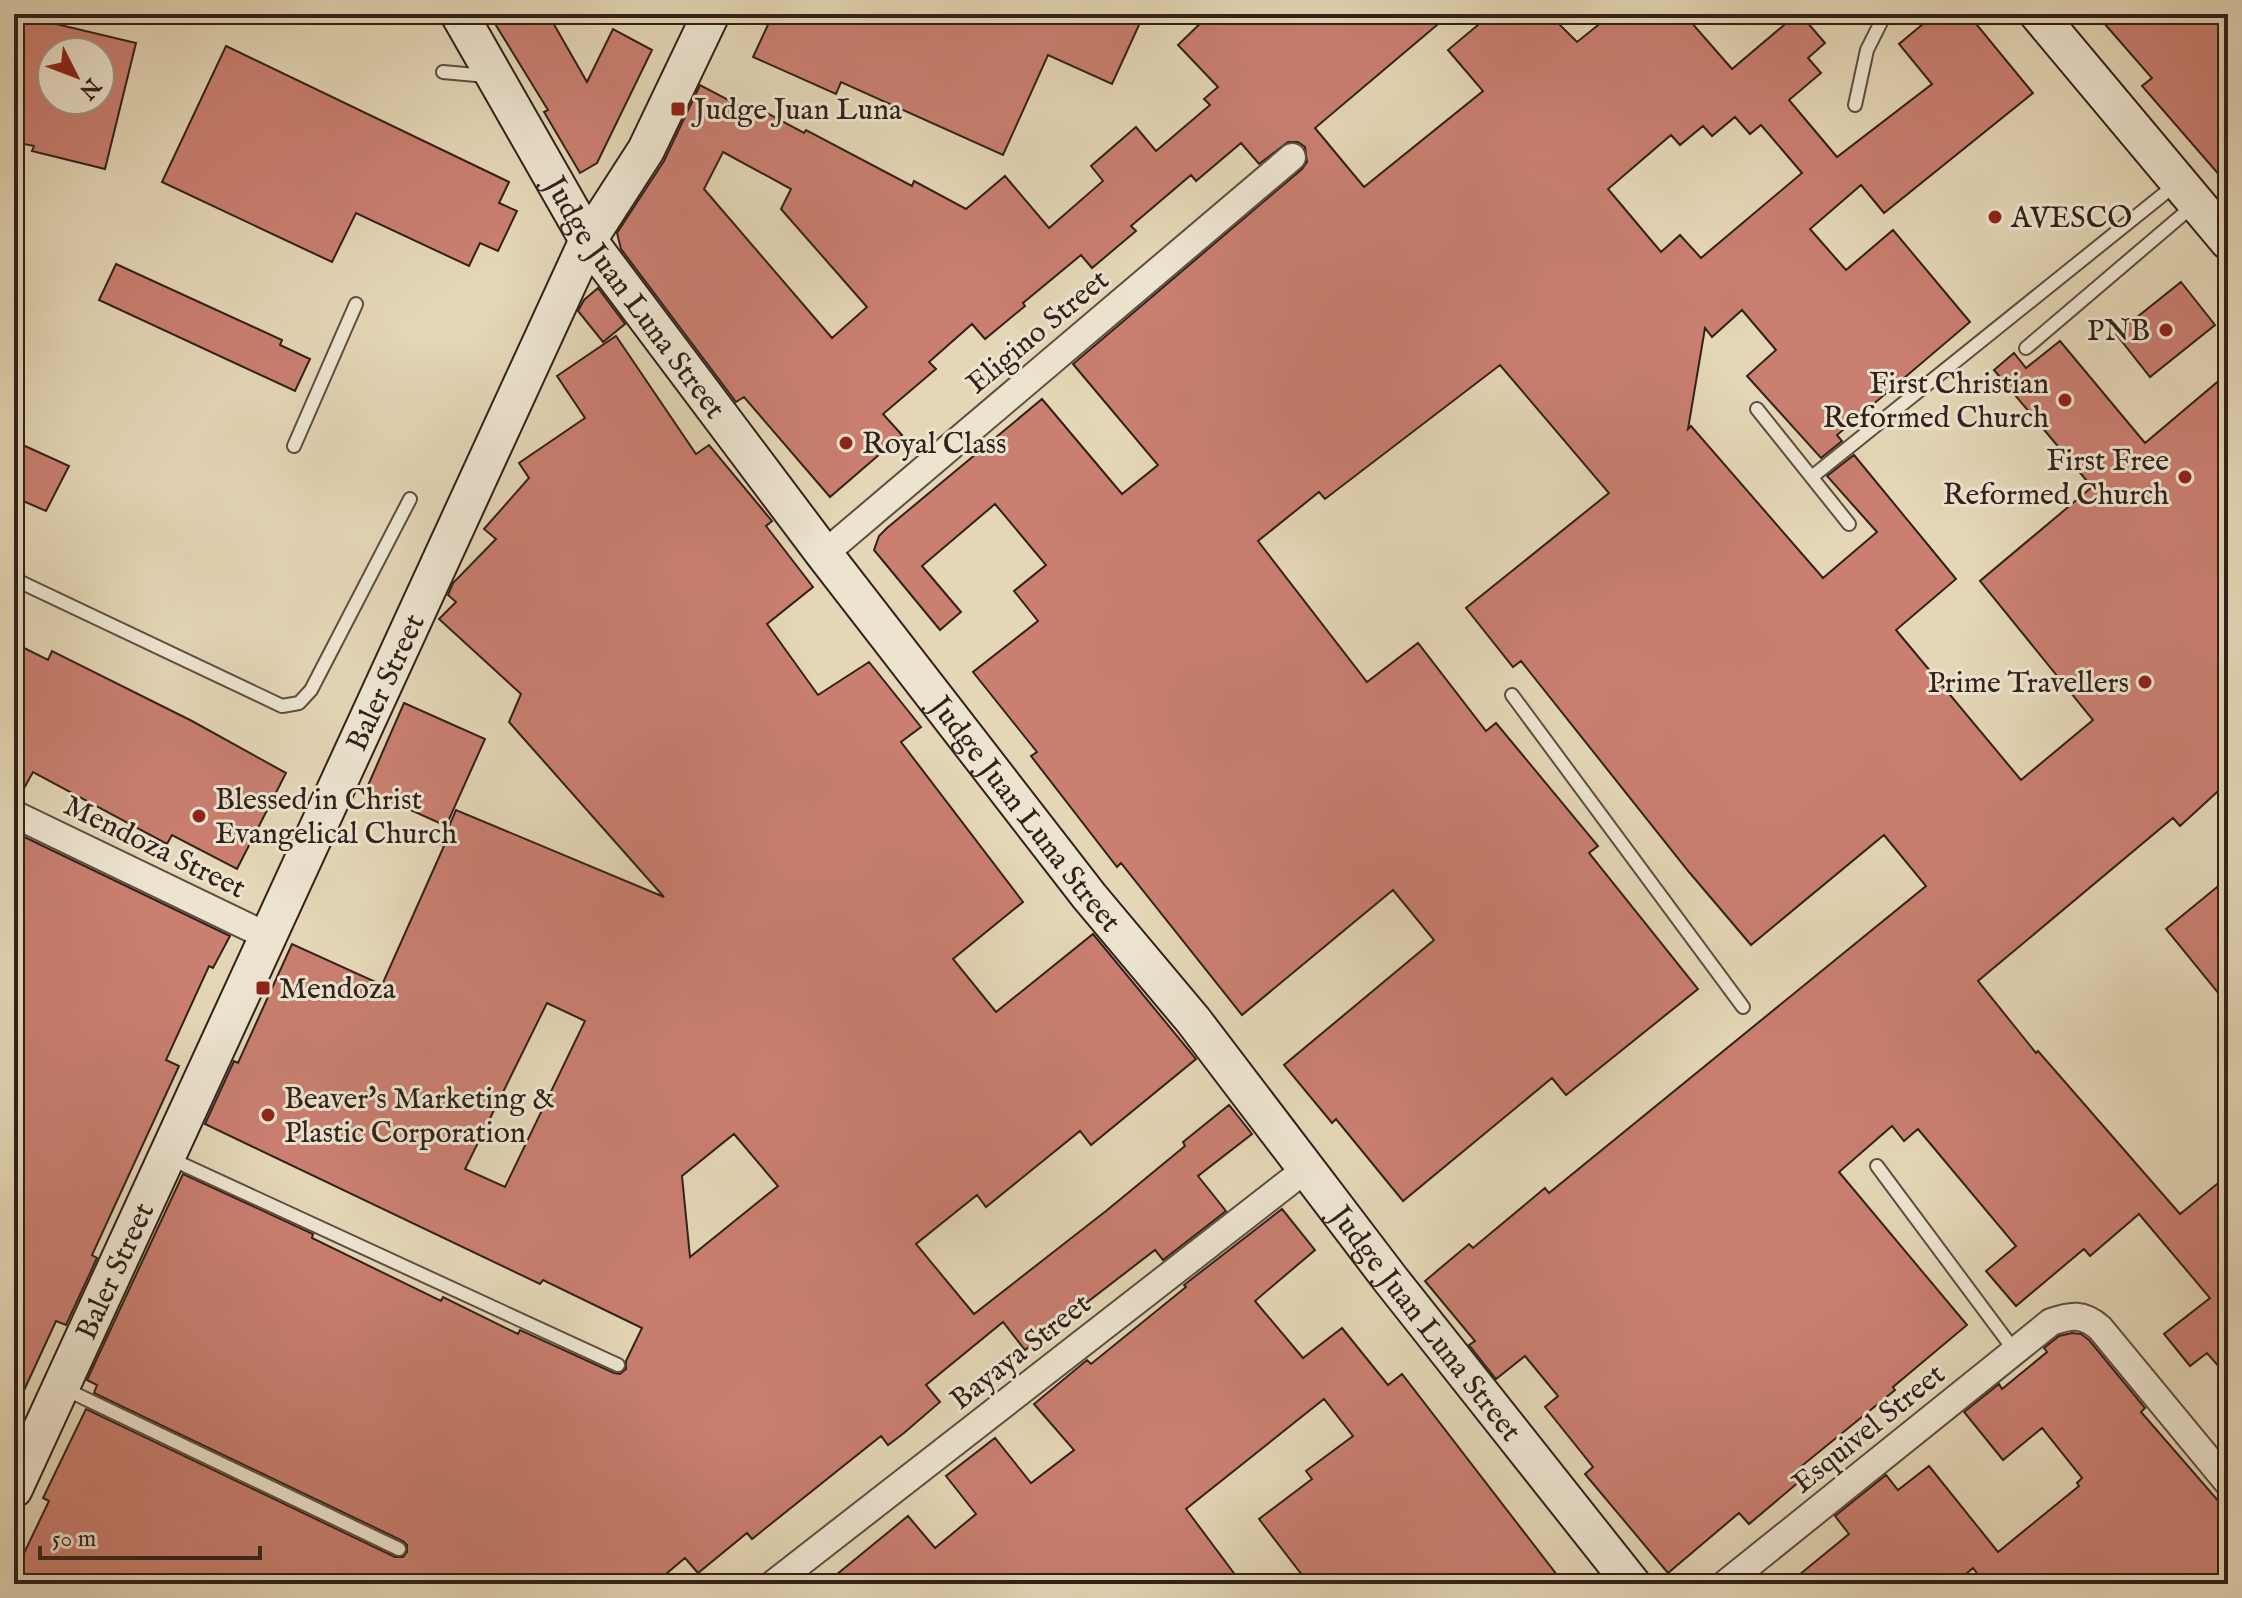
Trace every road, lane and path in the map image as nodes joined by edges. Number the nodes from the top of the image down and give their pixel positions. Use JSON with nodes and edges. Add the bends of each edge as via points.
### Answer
{"nodes":[{"id":1,"x":459,"y":14,"type":"edge"},
{"id":2,"x":711,"y":14,"type":"edge"},
{"id":3,"x":1885,"y":14,"type":"edge"},
{"id":4,"x":2042,"y":15,"type":"edge"},
{"id":5,"x":443,"y":72,"type":"dead end"},
{"id":6,"x":495,"y":76,"type":"junction"},
{"id":7,"x":1855,"y":105,"type":"dead end"},
{"id":8,"x":1292,"y":157,"type":"dead end"},
{"id":9,"x":2187,"y":192,"type":"junction"},
{"id":10,"x":588,"y":240,"type":"junction"},
{"id":11,"x":2228,"y":241,"type":"edge"},
{"id":12,"x":356,"y":304,"type":"dead end"},
{"id":13,"x":2026,"y":348,"type":"dead end"},
{"id":14,"x":1757,"y":409,"type":"dead end"},
{"id":15,"x":294,"y":446,"type":"dead end"},
{"id":16,"x":1813,"y":476,"type":"junction"},
{"id":17,"x":410,"y":499,"type":"dead end"},
{"id":18,"x":1849,"y":524,"type":"dead end"},
{"id":19,"x":824,"y":554,"type":"junction"},
{"id":20,"x":14,"y":579,"type":"edge"},
{"id":21,"x":1512,"y":695,"type":"dead end"},
{"id":22,"x":14,"y":814,"type":"edge"},
{"id":23,"x":269,"y":937,"type":"junction"},
{"id":24,"x":1743,"y":1007,"type":"dead end"},
{"id":25,"x":167,"y":1157,"type":"junction"},
{"id":26,"x":1877,"y":1166,"type":"dead end"},
{"id":27,"x":1306,"y":1169,"type":"junction"},
{"id":28,"x":2014,"y":1350,"type":"junction"},
{"id":29,"x":618,"y":1365,"type":"dead end"},
{"id":30,"x":60,"y":1387,"type":"junction"},
{"id":31,"x":2228,"y":1483,"type":"edge"},
{"id":32,"x":14,"y":1489,"type":"edge"},
{"id":33,"x":399,"y":1549,"type":"dead end"},
{"id":34,"x":773,"y":1584,"type":"edge"},
{"id":35,"x":1632,"y":1584,"type":"edge"},
{"id":36,"x":1725,"y":1584,"type":"edge"}],
"edges":[{"from":1,"to":6,"type":"street","name":"Judge Juan Luna Street"},
{"from":2,"to":10,"type":"street","name":"Baler Street","via":[[646,150]]},
{"from":3,"to":7,"type":"lane","via":[[1867,50]]},
{"from":4,"to":9,"type":"street"},
{"from":5,"to":6,"type":"lane"},
{"from":6,"to":10,"type":"street","name":"Judge Juan Luna Street"},
{"from":8,"to":19,"type":"street","name":"Eligino Street"},
{"from":9,"to":11,"type":"street"},
{"from":9,"to":13,"type":"lane"},
{"from":9,"to":16,"type":"lane"},
{"from":10,"to":19,"type":"street","name":"Judge Juan Luna Street"},
{"from":10,"to":23,"type":"street","name":"Baler Street","via":[[453,518]]},
{"from":12,"to":15,"type":"lane"},
{"from":14,"to":16,"type":"lane"},
{"from":16,"to":18,"type":"lane"},
{"from":17,"to":20,"type":"lane","via":[[311,690],[299,703],[282,706]]},
{"from":19,"to":27,"type":"street","name":"Judge Juan Luna Street"},
{"from":21,"to":24,"type":"lane"},
{"from":22,"to":23,"type":"street","name":"Mendoza Street"},
{"from":23,"to":25,"type":"street","name":"Baler Street"},
{"from":25,"to":29,"type":"lane"},
{"from":25,"to":30,"type":"street","name":"Baler Street"},
{"from":26,"to":28,"type":"lane"},
{"from":27,"to":34,"type":"street","name":"Bayaya Street"},
{"from":27,"to":35,"type":"street","name":"Judge Juan Luna Street"},
{"from":28,"to":31,"type":"street","name":"Esquivel Street","via":[[2051,1322],[2086,1317]]},
{"from":28,"to":36,"type":"street","name":"Esquivel Street"},
{"from":30,"to":32,"type":"street","name":"Baler Street"},
{"from":30,"to":33,"type":"lane"}]}
